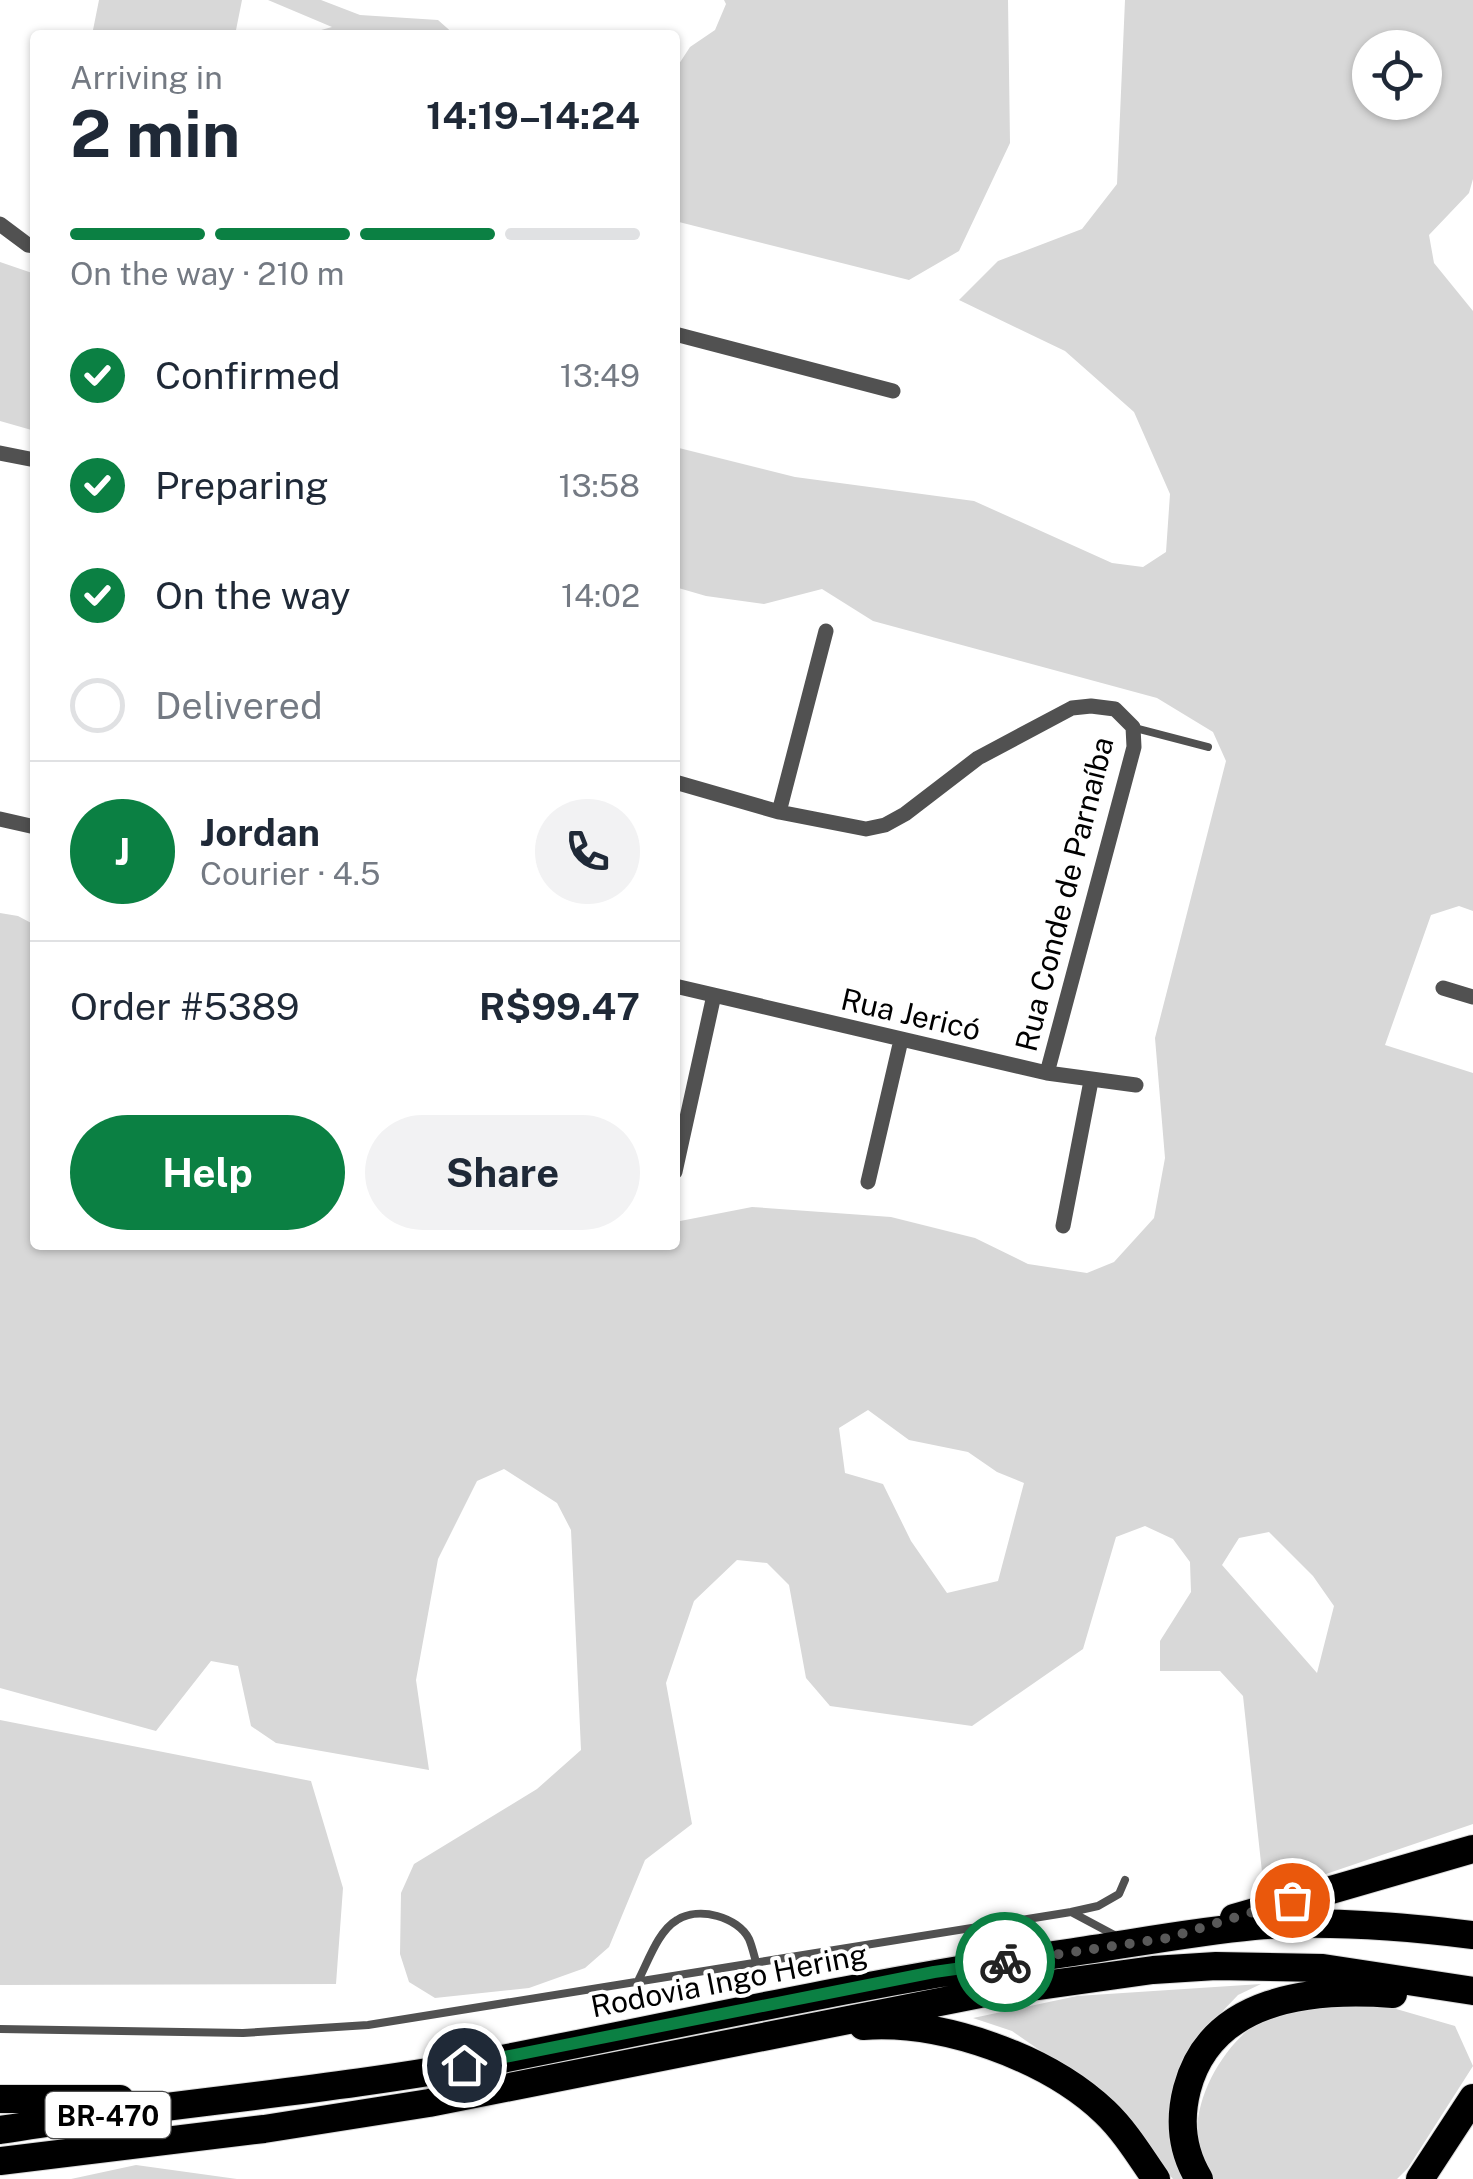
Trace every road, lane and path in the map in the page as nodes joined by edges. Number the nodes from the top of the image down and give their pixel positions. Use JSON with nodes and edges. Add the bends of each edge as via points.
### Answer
{"nodes":[{"id":1,"x":0,"y":224,"type":"edge"},
{"id":2,"x":30,"y":245,"type":"edge"},
{"id":3,"x":680,"y":335,"type":"edge"},
{"id":4,"x":893,"y":391,"type":"dead end"},
{"id":5,"x":0,"y":452,"type":"edge"},
{"id":6,"x":30,"y":459,"type":"edge"},
{"id":7,"x":826,"y":631,"type":"dead end"},
{"id":8,"x":1133,"y":727,"type":"junction"},
{"id":9,"x":1208,"y":747,"type":"dead end"},
{"id":10,"x":680,"y":783,"type":"edge"},
{"id":11,"x":779,"y":812,"type":"junction"},
{"id":12,"x":0,"y":818,"type":"edge"},
{"id":13,"x":30,"y":826,"type":"edge"},
{"id":14,"x":680,"y":987,"type":"edge"},
{"id":15,"x":1443,"y":988,"type":"dead end"},
{"id":16,"x":714,"y":995,"type":"junction"},
{"id":17,"x":1473,"y":997,"type":"edge"},
{"id":18,"x":901,"y":1040,"type":"junction"},
{"id":19,"x":1047,"y":1073,"type":"junction"},
{"id":20,"x":1091,"y":1081,"type":"junction"},
{"id":21,"x":1136,"y":1085,"type":"dead end"},
{"id":22,"x":680,"y":1149,"type":"edge"},
{"id":23,"x":868,"y":1182,"type":"dead end"},
{"id":24,"x":1063,"y":1226,"type":"dead end"},
{"id":25,"x":1473,"y":1850,"type":"edge"},
{"id":26,"x":1124,"y":1880,"type":"dead end"},
{"id":27,"x":1072,"y":1912,"type":"junction"},
{"id":28,"x":1473,"y":1935,"type":"edge"},
{"id":29,"x":1168,"y":1938,"type":"junction"},
{"id":30,"x":1131,"y":1943,"type":"junction"},
{"id":31,"x":756,"y":1962,"type":"junction"},
{"id":32,"x":638,"y":1981,"type":"junction"},
{"id":33,"x":1473,"y":1991,"type":"edge"},
{"id":34,"x":1473,"y":2000,"type":"edge"},
{"id":35,"x":0,"y":2028,"type":"edge"},
{"id":36,"x":757,"y":2036,"type":"junction"},
{"id":37,"x":1473,"y":2098,"type":"edge"},
{"id":38,"x":0,"y":2099,"type":"edge"},
{"id":39,"x":217,"y":2102,"type":"junction"},
{"id":40,"x":1473,"y":2124,"type":"edge"},
{"id":41,"x":0,"y":2130,"type":"edge"},
{"id":42,"x":0,"y":2161,"type":"edge"},
{"id":43,"x":1156,"y":2179,"type":"edge"},
{"id":44,"x":1199,"y":2179,"type":"edge"},
{"id":45,"x":1420,"y":2179,"type":"edge"},
{"id":46,"x":1438,"y":2179,"type":"edge"}],
"edges":[{"from":1,"to":2,"type":"street"},
{"from":3,"to":4,"type":"street"},
{"from":5,"to":6,"type":"street"},
{"from":7,"to":11,"type":"street"},
{"from":8,"to":9,"type":"lane"},
{"from":8,"to":11,"type":"street","via":[[1115,710],[1072,708],[978,758],[885,826],[866,829]]},
{"from":8,"to":19,"type":"street","name":"Rua Conde de Parnaíba","via":[[1134,747]]},
{"from":10,"to":11,"type":"street"},
{"from":12,"to":13,"type":"street"},
{"from":14,"to":16,"type":"street","name":"Rua Jericó"},
{"from":15,"to":17,"type":"street"},
{"from":16,"to":18,"type":"street","name":"Rua Jericó"},
{"from":16,"to":22,"type":"street"},
{"from":18,"to":19,"type":"street","name":"Rua Jericó"},
{"from":18,"to":23,"type":"street"},
{"from":19,"to":20,"type":"street","name":"Rua Jericó"},
{"from":20,"to":21,"type":"street","name":"Rua Jericó"},
{"from":20,"to":24,"type":"street"},
{"from":25,"to":29,"type":"highway"},
{"from":26,"to":27,"type":"lane","via":[[1119,1894]]},
{"from":27,"to":30,"type":"lane"},
{"from":27,"to":31,"type":"lane"},
{"from":28,"to":29,"type":"highway","name":"Rodovia Ingo Hering","number":"BR-470","via":[[1323,1924]]},
{"from":29,"to":30,"type":"highway","name":"Rodovia Ingo Hering","number":"BR-470"},
{"from":30,"to":39,"type":"highway","name":"Rodovia Ingo Hering","number":"BR-470","via":[[934,1972],[497,2060]]},
{"from":31,"to":32,"type":"lane"},
{"from":31,"to":32,"type":"lane","via":[[748,1936],[734,1922],[702,1913],[678,1920],[660,1938]]},
{"from":32,"to":35,"type":"lane","via":[[368,2025],[242,2034]]},
{"from":33,"to":36,"type":"highway","name":"Rodovia Ingo Hering","number":"BR-470","via":[[1322,1968],[1152,1970]]},
{"from":34,"to":44,"type":"highway","via":[[1362,1992],[1277,2001],[1238,2017],[1211,2038],[1184,2103],[1184,2145]]},
{"from":36,"to":42,"type":"highway","name":"Rodovia Ingo Hering","number":"BR-470","via":[[429,2103]]},
{"from":36,"to":43,"type":"highway","via":[[872,2026],[950,2032],[1069,2084],[1105,2112]]},
{"from":37,"to":45,"type":"highway"},
{"from":38,"to":39,"type":"highway"},
{"from":39,"to":41,"type":"highway","name":"Rodovia Ingo Hering","number":"BR-470"},
{"from":40,"to":46,"type":"highway"}]}
